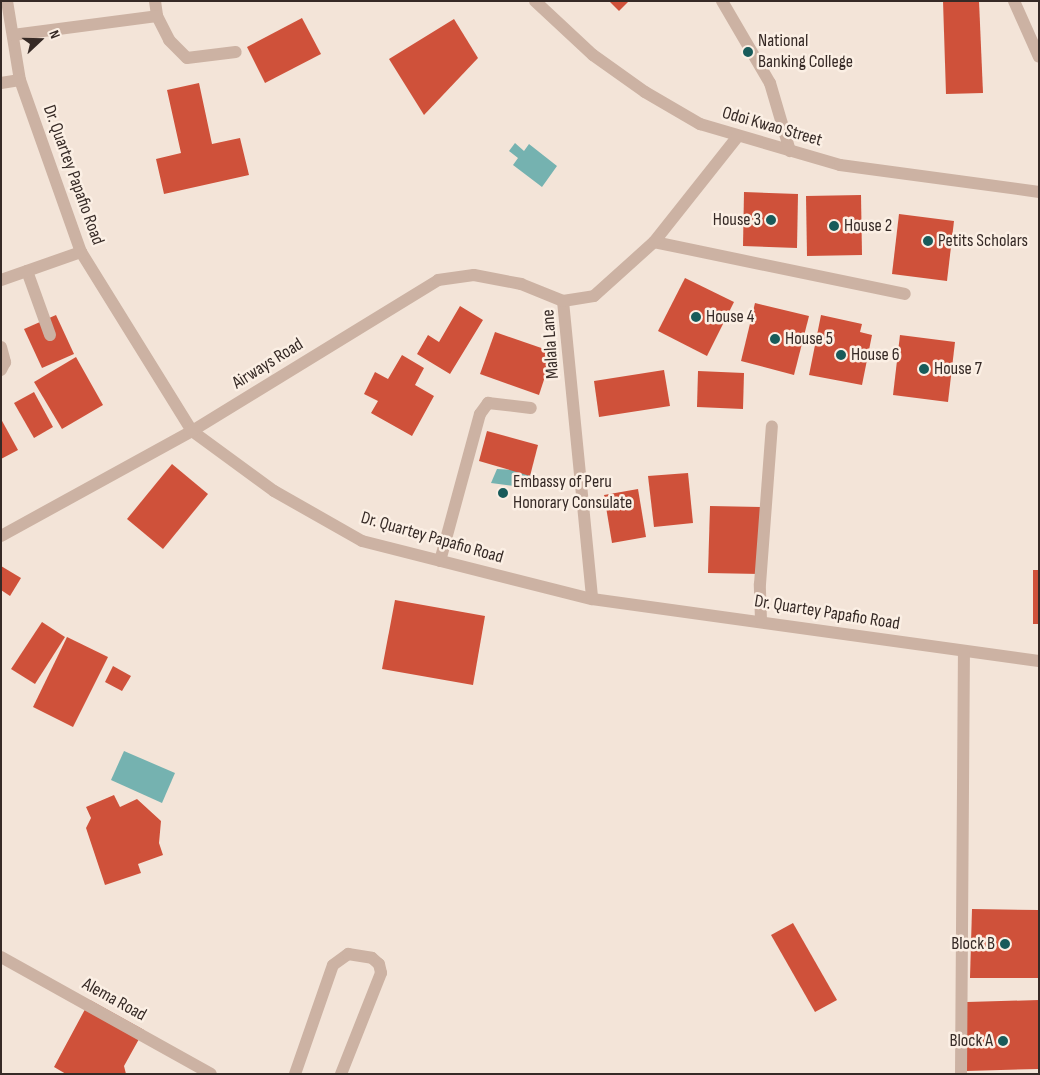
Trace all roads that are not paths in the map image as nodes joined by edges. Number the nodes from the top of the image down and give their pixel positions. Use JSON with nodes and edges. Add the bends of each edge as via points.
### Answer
{"nodes":[{"id":1,"x":7,"y":1,"type":"edge"},
{"id":2,"x":155,"y":1,"type":"edge"},
{"id":3,"x":535,"y":1,"type":"edge"},
{"id":4,"x":722,"y":1,"type":"edge"},
{"id":5,"x":1014,"y":1,"type":"edge"},
{"id":6,"x":156,"y":16,"type":"junction"},
{"id":7,"x":13,"y":35,"type":"junction"},
{"id":8,"x":236,"y":52,"type":"dead end"},
{"id":9,"x":1039,"y":57,"type":"edge"},
{"id":10,"x":20,"y":80,"type":"junction"},
{"id":11,"x":1,"y":83,"type":"edge"},
{"id":12,"x":738,"y":136,"type":"junction"},
{"id":13,"x":790,"y":151,"type":"junction"},
{"id":14,"x":1039,"y":191,"type":"edge"},
{"id":15,"x":654,"y":242,"type":"junction"},
{"id":16,"x":82,"y":252,"type":"junction"},
{"id":17,"x":27,"y":271,"type":"junction"},
{"id":18,"x":1,"y":280,"type":"edge"},
{"id":19,"x":905,"y":294,"type":"dead end"},
{"id":20,"x":563,"y":302,"type":"junction"},
{"id":21,"x":50,"y":335,"type":"dead end"},
{"id":22,"x":1,"y":347,"type":"edge"},
{"id":23,"x":1,"y":370,"type":"edge"},
{"id":24,"x":531,"y":408,"type":"dead end"},
{"id":25,"x":772,"y":426,"type":"dead end"},
{"id":26,"x":192,"y":431,"type":"junction"},
{"id":27,"x":1,"y":536,"type":"edge"},
{"id":28,"x":440,"y":561,"type":"junction"},
{"id":29,"x":592,"y":599,"type":"junction"},
{"id":30,"x":760,"y":620,"type":"junction"},
{"id":31,"x":964,"y":653,"type":"junction"},
{"id":32,"x":1039,"y":661,"type":"edge"},
{"id":33,"x":1,"y":957,"type":"edge"},
{"id":34,"x":211,"y":1074,"type":"edge"},
{"id":35,"x":295,"y":1074,"type":"edge"},
{"id":36,"x":341,"y":1074,"type":"edge"},
{"id":37,"x":961,"y":1074,"type":"edge"}],
"edges":[{"from":1,"to":7,"type":"street","name":"Dr. Quartey Papafio Road"},
{"from":2,"to":6,"type":"street"},
{"from":3,"to":12,"type":"street","name":"Odoi Kwao Street","via":[[593,55],[645,92],[700,124]]},
{"from":4,"to":13,"type":"street","via":[[770,83]]},
{"from":5,"to":9,"type":"street"},
{"from":6,"to":7,"type":"street"},
{"from":6,"to":8,"type":"street","via":[[169,40],[187,58]]},
{"from":7,"to":10,"type":"street","name":"Dr. Quartey Papafio Road"},
{"from":10,"to":11,"type":"street"},
{"from":10,"to":16,"type":"street","name":"Dr. Quartey Papafio Road"},
{"from":12,"to":13,"type":"street","name":"Odoi Kwao Street"},
{"from":12,"to":15,"type":"street","name":"Malala Lane"},
{"from":13,"to":14,"type":"street","name":"Odoi Kwao Street","via":[[840,165]]},
{"from":15,"to":19,"type":"street"},
{"from":15,"to":20,"type":"street","name":"Malala Lane","via":[[594,296]]},
{"from":16,"to":17,"type":"street"},
{"from":16,"to":26,"type":"street","name":"Dr. Quartey Papafio Road"},
{"from":17,"to":18,"type":"street"},
{"from":17,"to":21,"type":"street"},
{"from":20,"to":26,"type":"street","name":"Airways Road","via":[[521,284],[474,275],[438,280]]},
{"from":20,"to":29,"type":"street","name":"Malala Lane"},
{"from":22,"to":23,"type":"street","via":[[5,362]]},
{"from":24,"to":28,"type":"street","via":[[488,403],[480,414]]},
{"from":25,"to":30,"type":"street"},
{"from":26,"to":27,"type":"street","name":"Airways Road"},
{"from":26,"to":28,"type":"street","name":"Dr. Quartey Papafio Road","via":[[274,491],[362,541]]},
{"from":28,"to":29,"type":"street","name":"Dr. Quartey Papafio Road"},
{"from":29,"to":30,"type":"street","name":"Dr. Quartey Papafio Road"},
{"from":30,"to":31,"type":"street","name":"Dr. Quartey Papafio Road"},
{"from":31,"to":32,"type":"street","name":"Dr. Quartey Papafio Road"},
{"from":31,"to":37,"type":"street"},
{"from":33,"to":34,"type":"street","name":"Alema Road"},
{"from":35,"to":36,"type":"street","via":[[334,965],[348,954],[372,958],[379,964],[381,973]]}]}
